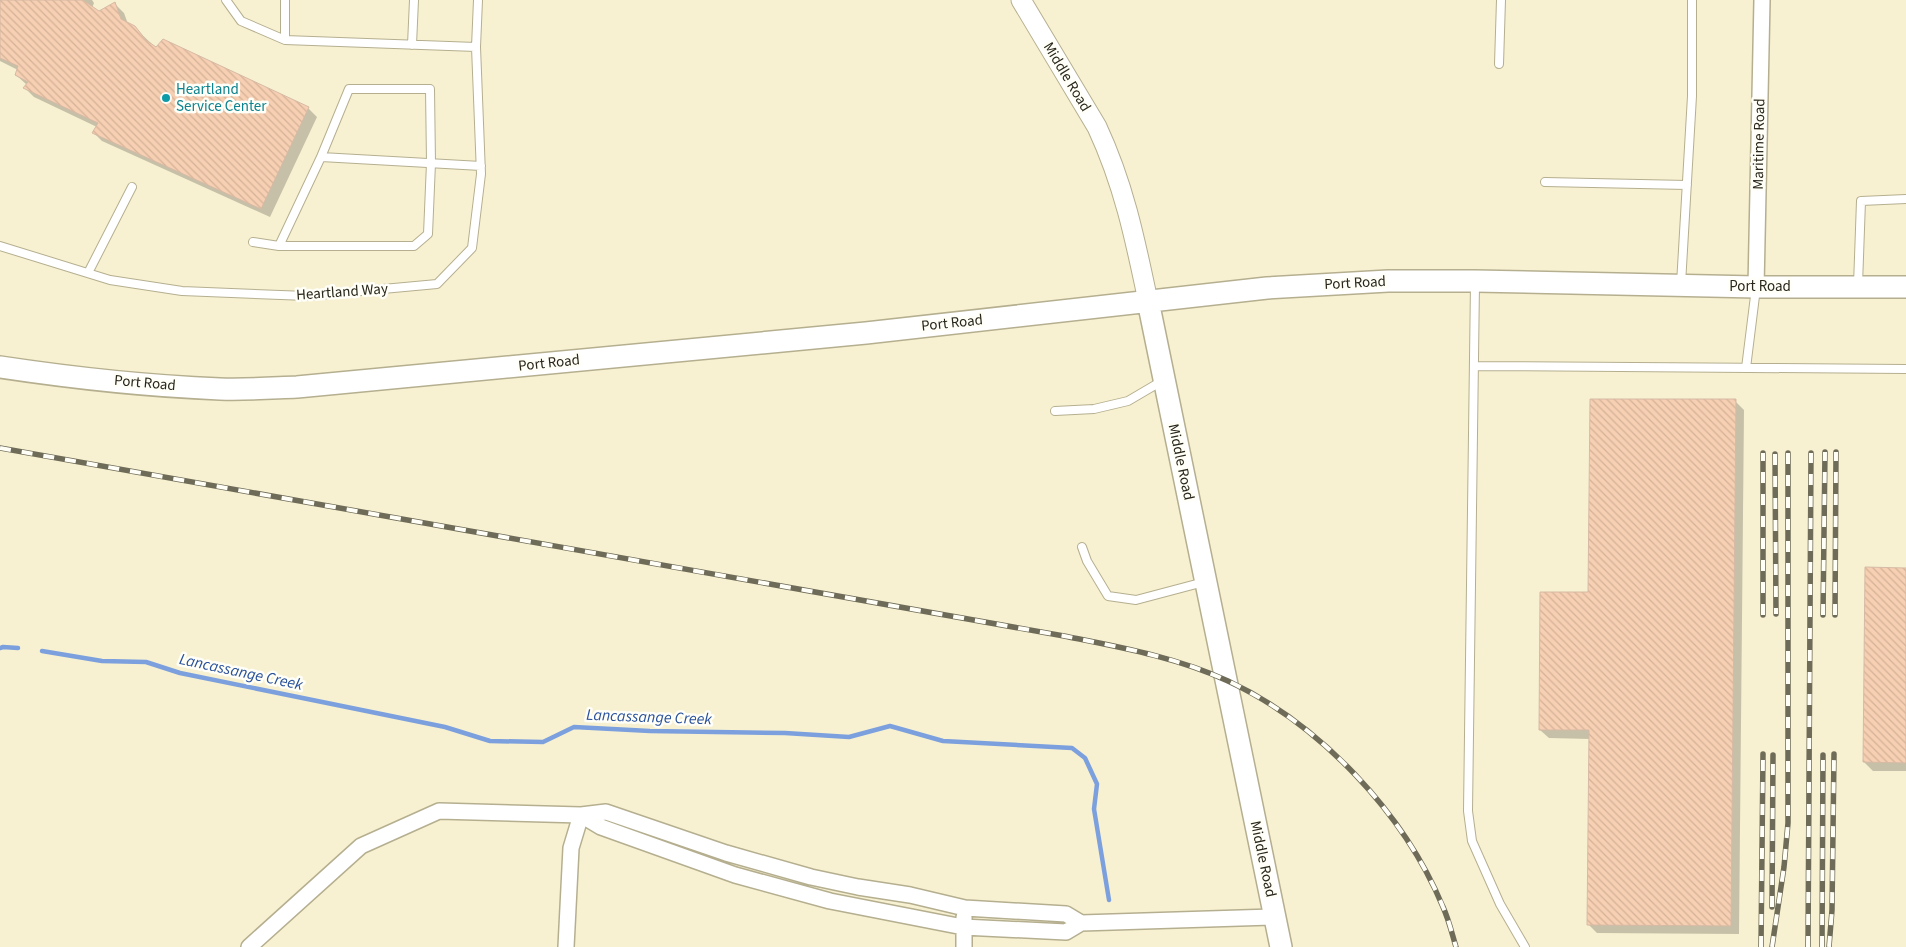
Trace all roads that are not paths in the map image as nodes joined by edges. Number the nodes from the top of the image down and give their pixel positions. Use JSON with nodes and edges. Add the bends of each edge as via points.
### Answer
{"nodes":[{"id":1,"x":226,"y":0,"type":"edge"},
{"id":2,"x":285,"y":0,"type":"edge"},
{"id":3,"x":414,"y":0,"type":"edge"},
{"id":4,"x":478,"y":0,"type":"edge"},
{"id":5,"x":1020,"y":0,"type":"edge"},
{"id":6,"x":1501,"y":0,"type":"edge"},
{"id":7,"x":1692,"y":0,"type":"edge"},
{"id":8,"x":1762,"y":0,"type":"edge"},
{"id":9,"x":285,"y":40,"type":"junction"},
{"id":10,"x":412,"y":44,"type":"junction"},
{"id":11,"x":476,"y":47,"type":"junction"},
{"id":12,"x":1499,"y":64,"type":"dead end"},
{"id":13,"x":321,"y":158,"type":"junction"},
{"id":14,"x":431,"y":164,"type":"junction"},
{"id":15,"x":481,"y":166,"type":"junction"},
{"id":16,"x":1545,"y":182,"type":"dead end"},
{"id":17,"x":1686,"y":185,"type":"junction"},
{"id":18,"x":132,"y":187,"type":"dead end"},
{"id":19,"x":1906,"y":199,"type":"edge"},
{"id":20,"x":253,"y":242,"type":"dead end"},
{"id":21,"x":0,"y":246,"type":"edge"},
{"id":22,"x":278,"y":246,"type":"junction"},
{"id":23,"x":88,"y":273,"type":"junction"},
{"id":24,"x":1475,"y":281,"type":"junction"},
{"id":25,"x":1681,"y":286,"type":"junction"},
{"id":26,"x":1756,"y":287,"type":"junction"},
{"id":27,"x":1858,"y":287,"type":"junction"},
{"id":28,"x":1906,"y":287,"type":"edge"},
{"id":29,"x":1148,"y":301,"type":"junction"},
{"id":30,"x":1474,"y":366,"type":"junction"},
{"id":31,"x":0,"y":367,"type":"edge"},
{"id":32,"x":1746,"y":368,"type":"junction"},
{"id":33,"x":1906,"y":369,"type":"edge"},
{"id":34,"x":1164,"y":380,"type":"junction"},
{"id":35,"x":1055,"y":412,"type":"dead end"},
{"id":36,"x":1082,"y":547,"type":"dead end"},
{"id":37,"x":1206,"y":581,"type":"junction"},
{"id":38,"x":581,"y":816,"type":"junction"},
{"id":39,"x":965,"y":908,"type":"junction"},
{"id":40,"x":1275,"y":918,"type":"junction"},
{"id":41,"x":1080,"y":923,"type":"junction"},
{"id":42,"x":963,"y":927,"type":"junction"},
{"id":43,"x":249,"y":947,"type":"edge"},
{"id":44,"x":566,"y":947,"type":"edge"},
{"id":45,"x":964,"y":947,"type":"edge"},
{"id":46,"x":1281,"y":947,"type":"edge"},
{"id":47,"x":1525,"y":947,"type":"edge"}],
"edges":[{"from":1,"to":9,"type":"lane","via":[[241,21]]},
{"from":2,"to":9,"type":"lane"},
{"from":3,"to":10,"type":"lane"},
{"from":4,"to":11,"type":"lane","name":"Heartland Way"},
{"from":5,"to":29,"type":"street","name":"Middle Road","via":[[1107,149],[1124,193]]},
{"from":6,"to":12,"type":"lane"},
{"from":7,"to":17,"type":"lane","via":[[1692,96]]},
{"from":8,"to":26,"type":"street","name":"Maritime Road"},
{"from":9,"to":10,"type":"lane"},
{"from":10,"to":11,"type":"lane"},
{"from":11,"to":15,"type":"lane","name":"Heartland Way"},
{"from":13,"to":14,"type":"lane"},
{"from":13,"to":14,"type":"lane","via":[[350,89],[430,89]]},
{"from":13,"to":22,"type":"lane"},
{"from":14,"to":15,"type":"lane"},
{"from":14,"to":22,"type":"lane","via":[[428,234],[414,246]]},
{"from":15,"to":23,"type":"lane","name":"Heartland Way","via":[[472,248],[437,284],[306,296],[182,291],[110,280]]},
{"from":16,"to":17,"type":"lane"},
{"from":17,"to":25,"type":"lane"},
{"from":18,"to":23,"type":"lane"},
{"from":19,"to":27,"type":"lane","via":[[1861,201]]},
{"from":20,"to":22,"type":"lane"},
{"from":21,"to":23,"type":"lane","name":"Heartland Way"},
{"from":24,"to":25,"type":"main road","name":"Port Road"},
{"from":24,"to":29,"type":"main road","name":"Port Road","via":[[1388,281],[1267,288]]},
{"from":24,"to":30,"type":"lane"},
{"from":25,"to":26,"type":"main road","name":"Port Road"},
{"from":26,"to":27,"type":"main road","name":"Port Road"},
{"from":26,"to":32,"type":"lane"},
{"from":27,"to":28,"type":"main road","name":"Port Road"},
{"from":29,"to":31,"type":"main road","name":"Port Road","via":[[856,334],[297,387],[178,387]]},
{"from":29,"to":34,"type":"main road","name":"Middle Road"},
{"from":30,"to":32,"type":"lane"},
{"from":30,"to":47,"type":"lane","via":[[1468,811],[1472,840],[1500,904]]},
{"from":32,"to":33,"type":"lane"},
{"from":34,"to":35,"type":"lane","via":[[1128,401],[1094,409]]},
{"from":34,"to":37,"type":"main road","name":"Middle Road"},
{"from":36,"to":37,"type":"lane","via":[[1108,596],[1136,600]]},
{"from":37,"to":40,"type":"main road","name":"Middle Road"},
{"from":38,"to":39,"type":"street","via":[[606,812],[726,853],[811,877]]},
{"from":38,"to":42,"type":"street","via":[[601,827],[735,875],[830,901]]},
{"from":38,"to":43,"type":"street","via":[[439,811],[361,846]]},
{"from":38,"to":44,"type":"street","via":[[571,848]]},
{"from":39,"to":41,"type":"street","via":[[1066,914]]},
{"from":39,"to":42,"type":"street"},
{"from":40,"to":41,"type":"street"},
{"from":40,"to":46,"type":"main road","name":"Middle Road"},
{"from":41,"to":42,"type":"street","via":[[1066,932]]},
{"from":42,"to":45,"type":"street"}]}
